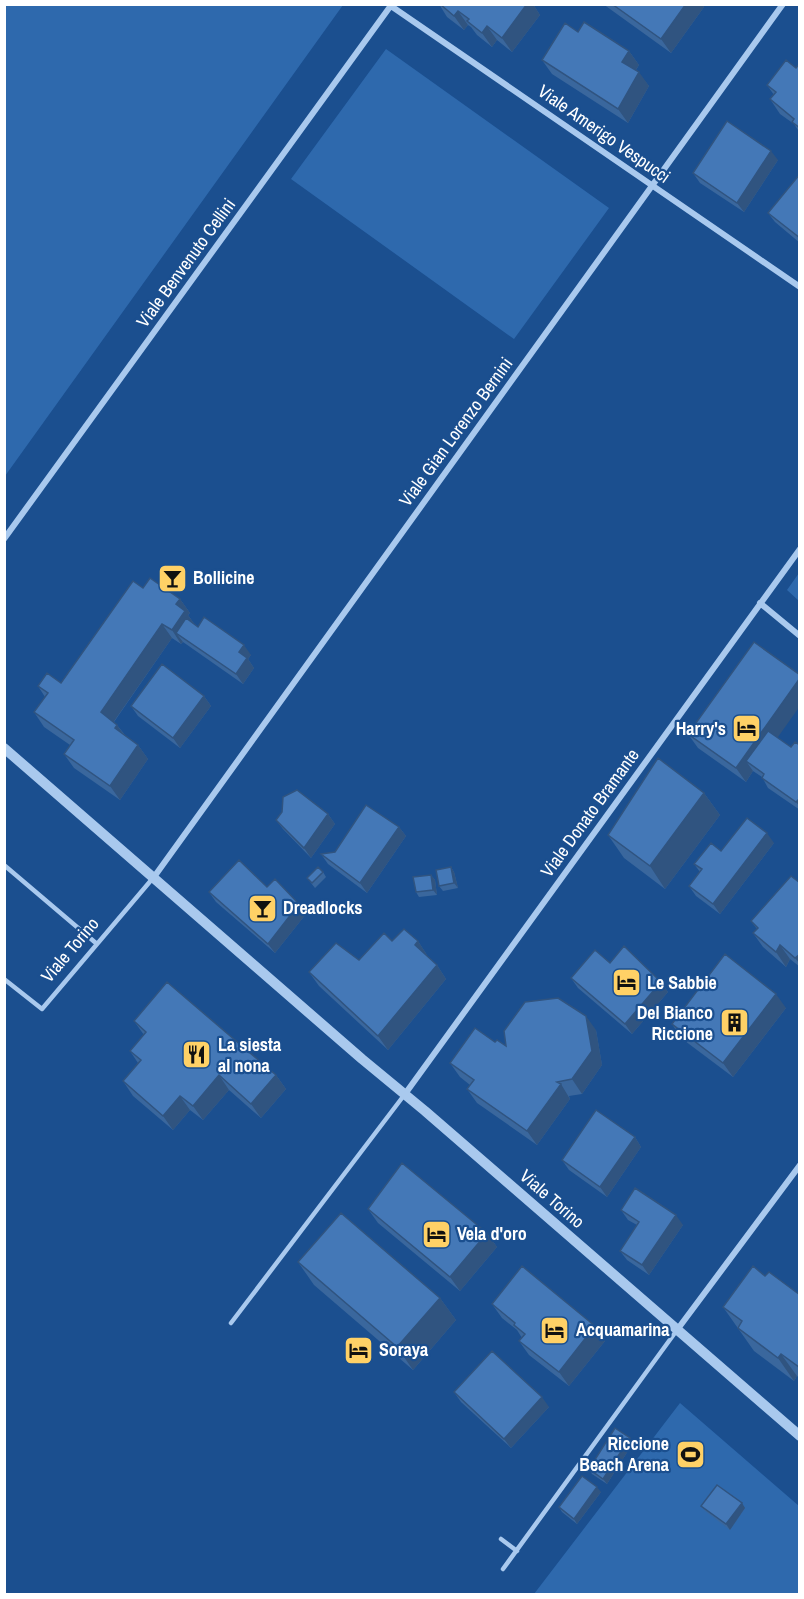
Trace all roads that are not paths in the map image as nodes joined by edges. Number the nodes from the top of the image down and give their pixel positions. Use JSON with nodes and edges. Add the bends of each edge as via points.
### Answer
{"nodes":[{"id":1,"x":783,"y":4,"type":"edge"},
{"id":2,"x":391,"y":5,"type":"edge"},
{"id":3,"x":652,"y":186,"type":"junction"},
{"id":4,"x":800,"y":287,"type":"edge"},
{"id":5,"x":4,"y":539,"type":"edge"},
{"id":6,"x":800,"y":549,"type":"edge"},
{"id":7,"x":760,"y":603,"type":"junction"},
{"id":8,"x":800,"y":636,"type":"edge"},
{"id":9,"x":4,"y":747,"type":"edge"},
{"id":10,"x":4,"y":865,"type":"edge"},
{"id":11,"x":154,"y":877,"type":"junction"},
{"id":12,"x":97,"y":944,"type":"junction"},
{"id":13,"x":4,"y":979,"type":"edge"},
{"id":14,"x":405,"y":1094,"type":"junction"},
{"id":15,"x":800,"y":1165,"type":"edge"},
{"id":16,"x":231,"y":1323,"type":"dead end"},
{"id":17,"x":677,"y":1330,"type":"junction"},
{"id":18,"x":800,"y":1436,"type":"edge"},
{"id":19,"x":501,"y":1539,"type":"dead end"},
{"id":20,"x":517,"y":1551,"type":"junction"},
{"id":21,"x":503,"y":1569,"type":"dead end"}],
"edges":[{"from":1,"to":3,"type":"street","name":"Viale Gian Lorenzo Bernini"},
{"from":2,"to":3,"type":"street","name":"Viale Amerigo Vespucci"},
{"from":2,"to":5,"type":"street","name":"Viale Benvenuto Cellini"},
{"from":3,"to":4,"type":"street","name":"Viale Amerigo Vespucci"},
{"from":3,"to":11,"type":"street","name":"Viale Gian Lorenzo Bernini"},
{"from":6,"to":7,"type":"street","name":"Viale Donato Bramante"},
{"from":7,"to":8,"type":"street"},
{"from":7,"to":14,"type":"street","name":"Viale Donato Bramante"},
{"from":9,"to":11,"type":"street","name":"Viale Torino"},
{"from":10,"to":12,"type":"lane"},
{"from":11,"to":12,"type":"lane","name":"Viale Torino"},
{"from":11,"to":14,"type":"street","name":"Viale Torino"},
{"from":12,"to":13,"type":"lane","name":"Viale Torino","via":[[42,1009]]},
{"from":14,"to":16,"type":"lane"},
{"from":14,"to":17,"type":"street","name":"Viale Torino"},
{"from":15,"to":17,"type":"street"},
{"from":17,"to":18,"type":"street","name":"Viale Torino"},
{"from":17,"to":20,"type":"lane"},
{"from":19,"to":20,"type":"lane"},
{"from":20,"to":21,"type":"lane"}]}
